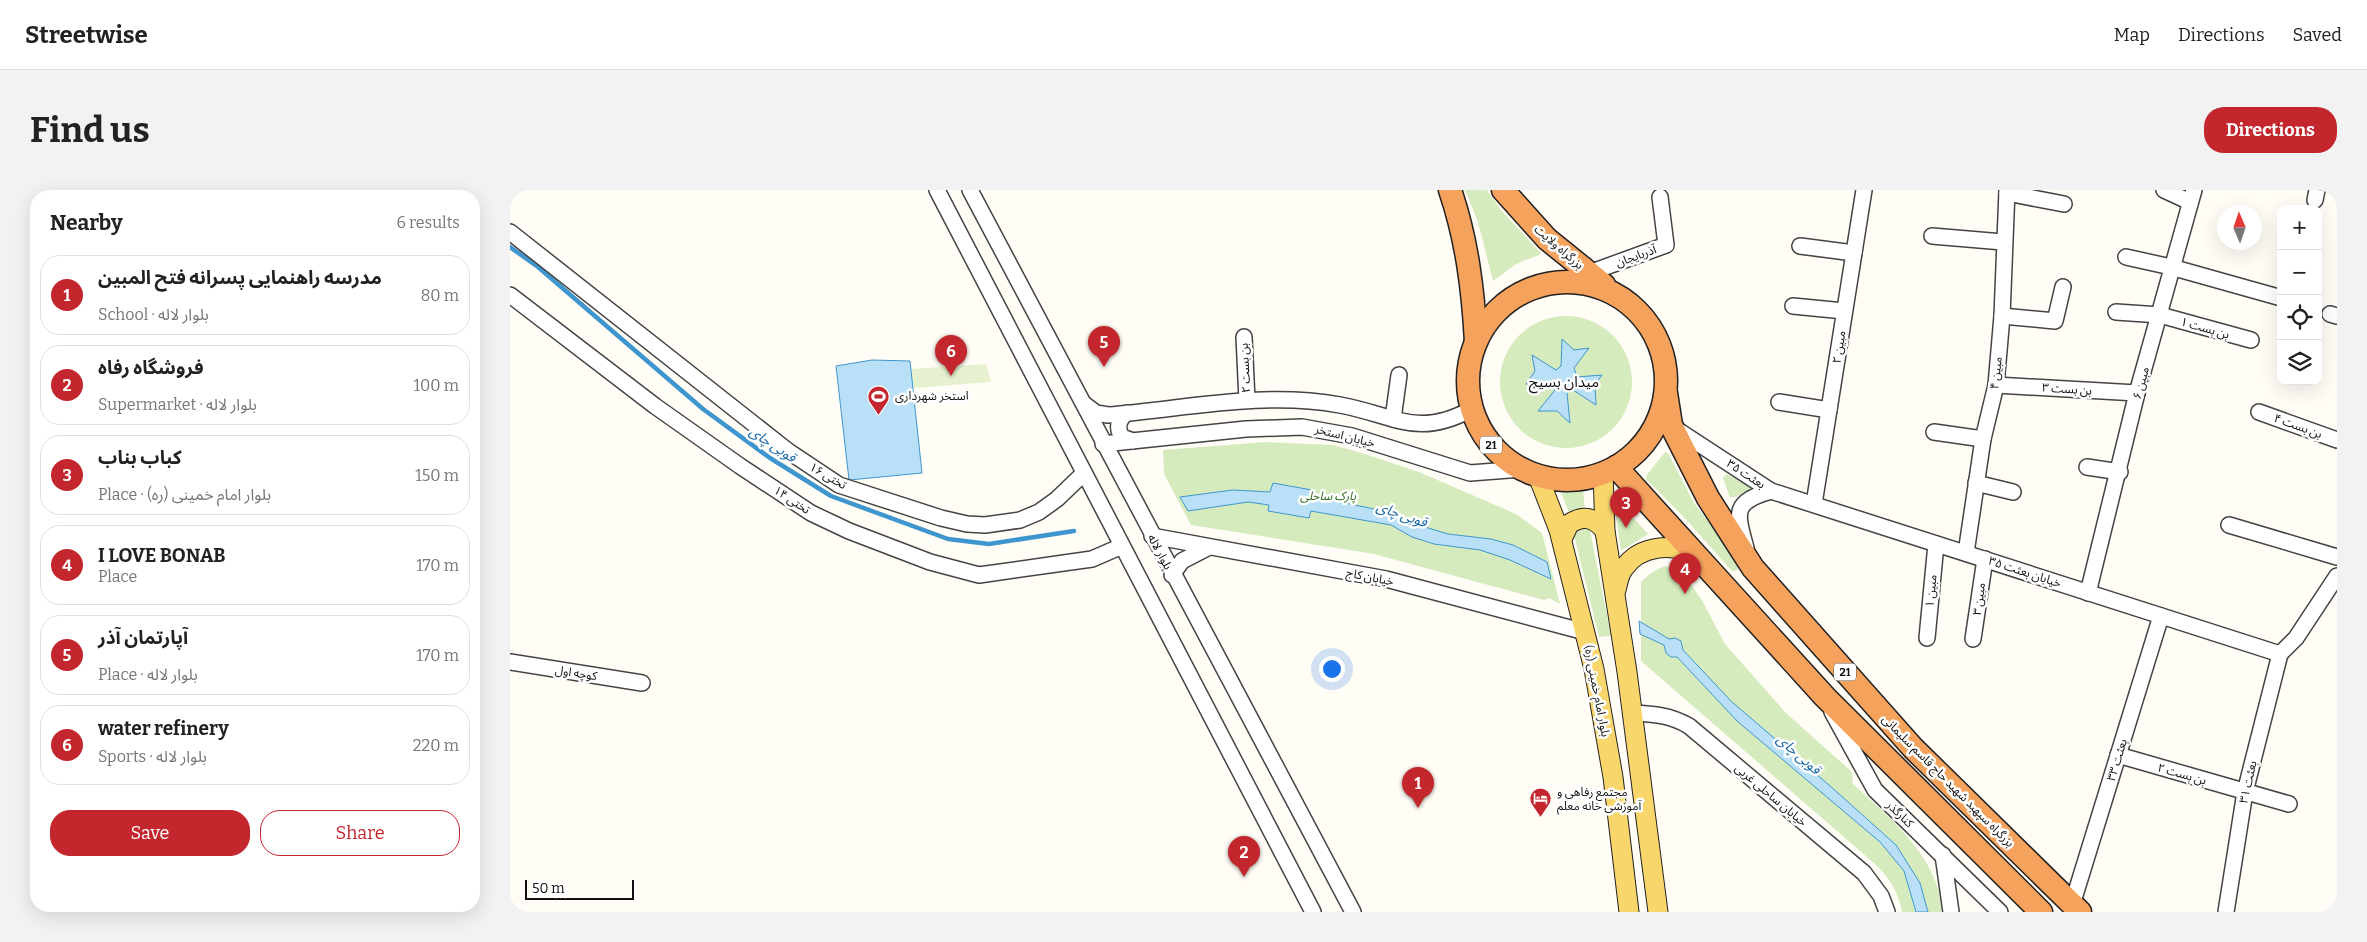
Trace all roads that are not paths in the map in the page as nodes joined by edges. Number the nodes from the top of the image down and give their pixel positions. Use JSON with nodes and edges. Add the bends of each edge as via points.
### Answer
{"nodes":[{"id":1,"x":938,"y":190,"type":"edge"},
{"id":2,"x":970,"y":190,"type":"edge"},
{"id":3,"x":1450,"y":190,"type":"edge"},
{"id":4,"x":1503,"y":190,"type":"edge"},
{"id":5,"x":1864,"y":190,"type":"edge"},
{"id":6,"x":2164,"y":190,"type":"edge"},
{"id":7,"x":2007,"y":192,"type":"edge"},
{"id":8,"x":2192,"y":196,"type":"edge"},
{"id":9,"x":1660,"y":197,"type":"dead end"},
{"id":10,"x":2064,"y":204,"type":"dead end"},
{"id":11,"x":510,"y":232,"type":"edge"},
{"id":12,"x":1932,"y":236,"type":"dead end"},
{"id":13,"x":2003,"y":242,"type":"junction"},
{"id":14,"x":1800,"y":246,"type":"dead end"},
{"id":15,"x":1854,"y":253,"type":"junction"},
{"id":16,"x":2126,"y":258,"type":"dead end"},
{"id":17,"x":2171,"y":267,"type":"junction"},
{"id":18,"x":1589,"y":273,"type":"junction"},
{"id":19,"x":2063,"y":287,"type":"dead end"},
{"id":20,"x":510,"y":294,"type":"edge"},
{"id":21,"x":2277,"y":297,"type":"edge"},
{"id":22,"x":1621,"y":298,"type":"junction"},
{"id":23,"x":1793,"y":306,"type":"dead end"},
{"id":24,"x":1844,"y":311,"type":"junction"},
{"id":25,"x":2116,"y":312,"type":"dead end"},
{"id":26,"x":2160,"y":315,"type":"junction"},
{"id":27,"x":2002,"y":316,"type":"junction"},
{"id":28,"x":1244,"y":337,"type":"dead end"},
{"id":29,"x":2251,"y":340,"type":"dead end"},
{"id":30,"x":1476,"y":342,"type":"junction"},
{"id":31,"x":1399,"y":375,"type":"dead end"},
{"id":32,"x":1996,"y":385,"type":"junction"},
{"id":33,"x":1074,"y":388,"type":"junction"},
{"id":34,"x":2137,"y":393,"type":"junction"},
{"id":35,"x":1666,"y":394,"type":"junction"},
{"id":36,"x":1247,"y":400,"type":"junction"},
{"id":37,"x":1780,"y":402,"type":"dead end"},
{"id":38,"x":1472,"y":409,"type":"junction"},
{"id":39,"x":1829,"y":410,"type":"junction"},
{"id":40,"x":2259,"y":412,"type":"dead end"},
{"id":41,"x":1128,"y":414,"type":"junction"},
{"id":42,"x":1393,"y":419,"type":"junction"},
{"id":43,"x":1670,"y":425,"type":"junction"},
{"id":44,"x":1934,"y":432,"type":"dead end"},
{"id":45,"x":1983,"y":440,"type":"junction"},
{"id":46,"x":2337,"y":440,"type":"edge"},
{"id":47,"x":1133,"y":441,"type":"junction"},
{"id":48,"x":1103,"y":444,"type":"junction"},
{"id":49,"x":2087,"y":467,"type":"dead end"},
{"id":50,"x":1610,"y":470,"type":"junction"},
{"id":51,"x":1530,"y":472,"type":"junction"},
{"id":52,"x":2120,"y":472,"type":"junction"},
{"id":53,"x":1084,"y":473,"type":"junction"},
{"id":54,"x":1976,"y":483,"type":"junction"},
{"id":55,"x":1771,"y":491,"type":"junction"},
{"id":56,"x":2014,"y":492,"type":"dead end"},
{"id":57,"x":1814,"y":504,"type":"junction"},
{"id":58,"x":2229,"y":525,"type":"dead end"},
{"id":59,"x":1606,"y":531,"type":"junction"},
{"id":60,"x":1152,"y":536,"type":"junction"},
{"id":61,"x":1562,"y":539,"type":"junction"},
{"id":62,"x":1936,"y":544,"type":"junction"},
{"id":63,"x":1122,"y":546,"type":"junction"},
{"id":64,"x":1209,"y":547,"type":"junction"},
{"id":65,"x":1966,"y":553,"type":"junction"},
{"id":66,"x":1696,"y":556,"type":"junction"},
{"id":67,"x":2337,"y":557,"type":"edge"},
{"id":68,"x":1985,"y":559,"type":"junction"},
{"id":69,"x":1751,"y":564,"type":"junction"},
{"id":70,"x":1172,"y":575,"type":"junction"},
{"id":71,"x":2337,"y":576,"type":"edge"},
{"id":72,"x":1726,"y":590,"type":"junction"},
{"id":73,"x":1615,"y":591,"type":"junction"},
{"id":74,"x":2088,"y":593,"type":"junction"},
{"id":75,"x":2161,"y":616,"type":"junction"},
{"id":76,"x":1585,"y":632,"type":"junction"},
{"id":77,"x":1927,"y":638,"type":"dead end"},
{"id":78,"x":1973,"y":639,"type":"dead end"},
{"id":79,"x":2280,"y":654,"type":"junction"},
{"id":80,"x":510,"y":662,"type":"edge"},
{"id":81,"x":642,"y":683,"type":"dead end"},
{"id":82,"x":1825,"y":698,"type":"junction"},
{"id":83,"x":1632,"y":713,"type":"junction"},
{"id":84,"x":2118,"y":756,"type":"junction"},
{"id":85,"x":2245,"y":792,"type":"junction"},
{"id":86,"x":2290,"y":804,"type":"dead end"},
{"id":87,"x":1943,"y":855,"type":"junction"},
{"id":88,"x":2076,"y":908,"type":"edge"},
{"id":89,"x":1313,"y":912,"type":"edge"},
{"id":90,"x":1353,"y":912,"type":"edge"},
{"id":91,"x":1629,"y":912,"type":"edge"},
{"id":92,"x":1658,"y":912,"type":"edge"},
{"id":93,"x":1887,"y":912,"type":"edge"},
{"id":94,"x":1952,"y":912,"type":"edge"},
{"id":95,"x":2000,"y":912,"type":"edge"},
{"id":96,"x":2041,"y":912,"type":"edge"},
{"id":97,"x":2226,"y":912,"type":"edge"}],
"edges":[{"from":1,"to":53,"type":"street"},
{"from":2,"to":33,"type":"street","name":"بلوار لاله"},
{"from":3,"to":30,"type":"highway","number":"21","via":[[1467,252]]},
{"from":4,"to":18,"type":"highway","name":"بزرگراه ولایت","number":"21","via":[[1547,239]]},
{"from":5,"to":15,"type":"street","name":"مبین ۲"},
{"from":6,"to":8,"type":"street","name":"مبین ۶"},
{"from":7,"to":10,"type":"street"},
{"from":7,"to":13,"type":"street","name":"مبین ۴"},
{"from":8,"to":17,"type":"street","name":"مبین ۶"},
{"from":9,"to":18,"type":"street","name":"آذربایجان","via":[[1666,245]]},
{"from":11,"to":53,"type":"street","name":"تختی ۱۶","via":[[788,451],[839,485],[941,518],[985,524],[1020,520],[1039,512],[1057,500]]},
{"from":12,"to":13,"type":"street"},
{"from":13,"to":27,"type":"street","name":"مبین ۴"},
{"from":14,"to":15,"type":"street"},
{"from":15,"to":24,"type":"street","name":"مبین ۲"},
{"from":16,"to":17,"type":"street"},
{"from":17,"to":21,"type":"street"},
{"from":17,"to":26,"type":"street","name":"مبین ۶"},
{"from":18,"to":22,"type":"highway","name":"بزرگراه ولایت","number":"21"},
{"from":19,"to":27,"type":"street","via":[[2055,321]]},
{"from":20,"to":63,"type":"street","name":"تختی ۱۴","via":[[655,406],[740,466],[811,513],[849,531],[930,562],[979,575],[1092,559]]},
{"from":22,"to":30,"type":"highway","number":"21","via":[[1602,288],[1581,283],[1559,282],[1538,286],[1518,294],[1501,307],[1486,323]]},
{"from":22,"to":35,"type":"highway","number":"21","via":[[1643,317],[1658,341],[1666,369]]},
{"from":23,"to":24,"type":"street"},
{"from":24,"to":39,"type":"street","name":"مبین ۲"},
{"from":25,"to":26,"type":"street"},
{"from":26,"to":29,"type":"street","name":"بن بست ۱"},
{"from":26,"to":34,"type":"street","name":"مبین ۶"},
{"from":27,"to":32,"type":"street","name":"مبین ۴"},
{"from":28,"to":36,"type":"street","name":"بن بست ۲"},
{"from":30,"to":38,"type":"highway","number":"21","via":[[1468,375]]},
{"from":31,"to":42,"type":"street"},
{"from":32,"to":34,"type":"street","name":"بن بست ۳"},
{"from":32,"to":45,"type":"street","name":"مبین ۴"},
{"from":33,"to":41,"type":"street","via":[[1086,407],[1096,413]]},
{"from":33,"to":48,"type":"street","name":"بلوار لاله"},
{"from":34,"to":52,"type":"street","name":"مبین ۶"},
{"from":35,"to":43,"type":"highway","name":"بزرگراه سپهبد شهید حاج قاسم سلیمانی","number":"21"},
{"from":35,"to":50,"type":"highway","number":"21","via":[[1662,412],[1648,438],[1634,454]]},
{"from":36,"to":41,"type":"street"},
{"from":36,"to":42,"type":"street","via":[[1314,401]]},
{"from":37,"to":39,"type":"street"},
{"from":38,"to":42,"type":"street","via":[[1431,424],[1416,425]]},
{"from":38,"to":51,"type":"highway","number":"21","via":[[1487,440],[1509,462]]},
{"from":39,"to":57,"type":"street","name":"مبین ۲"},
{"from":40,"to":46,"type":"street","name":"بن بست ۴"},
{"from":41,"to":47,"type":"street","via":[[1119,424],[1119,433]]},
{"from":43,"to":55,"type":"street","name":"بعثت ۳۵"},
{"from":43,"to":69,"type":"highway","name":"بزرگراه سپهبد شهید حاج قاسم سلیمانی","number":"21","via":[[1708,498]]},
{"from":44,"to":45,"type":"street"},
{"from":45,"to":54,"type":"street","name":"مبین ۴"},
{"from":47,"to":48,"type":"street","name":"خیابان استخر"},
{"from":47,"to":51,"type":"street","name":"خیابان استخر","via":[[1246,428],[1302,426],[1352,436],[1470,473]]},
{"from":48,"to":60,"type":"street","name":"بلوار لاله"},
{"from":49,"to":52,"type":"street"},
{"from":50,"to":51,"type":"highway","number":"21","via":[[1571,480]]},
{"from":50,"to":59,"type":"main road"},
{"from":50,"to":66,"type":"highway","number":"21"},
{"from":51,"to":61,"type":"main road","name":"بلوار امام خمینی (ره)"},
{"from":52,"to":74,"type":"street","name":"مبین ۶"},
{"from":53,"to":63,"type":"street"},
{"from":54,"to":56,"type":"street"},
{"from":54,"to":65,"type":"street","name":"مبین ۴"},
{"from":55,"to":57,"type":"street","name":"خیابان بعثت ۳۵"},
{"from":55,"to":69,"type":"street","name":"بعثت ۳۵","via":[[1746,500],[1738,515]]},
{"from":57,"to":62,"type":"street","name":"خیابان بعثت ۳۵"},
{"from":58,"to":67,"type":"street"},
{"from":59,"to":61,"type":"main road","via":[[1598,522],[1583,518],[1569,524]]},
{"from":59,"to":73,"type":"main road"},
{"from":60,"to":64,"type":"street","name":"خیابان کاج"},
{"from":60,"to":70,"type":"street","name":"بلوار لاله"},
{"from":61,"to":76,"type":"main road","name":"بلوار امام خمینی (ره)"},
{"from":62,"to":65,"type":"street","name":"خیابان بعثت ۳۵"},
{"from":62,"to":77,"type":"street","name":"مبین ۱"},
{"from":63,"to":89,"type":"street"},
{"from":64,"to":70,"type":"street","via":[[1182,561]]},
{"from":64,"to":76,"type":"street","name":"خیابان کاج","via":[[1386,579]]},
{"from":65,"to":68,"type":"street","name":"خیابان بعثت ۳۵"},
{"from":66,"to":72,"type":"highway","number":"21"},
{"from":66,"to":73,"type":"main road","via":[[1685,549],[1648,550],[1624,567]]},
{"from":68,"to":74,"type":"street","name":"خیابان بعثت ۳۵"},
{"from":68,"to":78,"type":"street","name":"مبین ۳"},
{"from":69,"to":72,"type":"highway","via":[[1749,580],[1742,586]]},
{"from":69,"to":88,"type":"highway","name":"بزرگراه سپهبد شهید حاج قاسم سلیمانی","number":"21","via":[[1913,748]]},
{"from":70,"to":90,"type":"street","name":"بلوار لاله"},
{"from":71,"to":79,"type":"street","via":[[2296,638]]},
{"from":72,"to":82,"type":"highway","number":"21"},
{"from":73,"to":83,"type":"main road"},
{"from":74,"to":75,"type":"street","name":"خیابان بعثت ۳۵"},
{"from":75,"to":79,"type":"street","name":"خیابان بعثت ۳۵"},
{"from":75,"to":84,"type":"street","name":"بعثت ۳۳"},
{"from":76,"to":91,"type":"main road","name":"بلوار امام خمینی (ره)","via":[[1613,777]]},
{"from":79,"to":85,"type":"street","name":"بعثت ۳۱"},
{"from":80,"to":81,"type":"street","name":"کوچه اول"},
{"from":82,"to":87,"type":"street","name":"کنارگذر","number":"21","via":[[1875,790]]},
{"from":82,"to":96,"type":"highway","number":"21"},
{"from":83,"to":92,"type":"main road"},
{"from":83,"to":93,"type":"street","name":"خیابان ساحلی غربی","via":[[1658,714],[1689,726],[1864,873],[1881,896]]},
{"from":84,"to":85,"type":"street","name":"بن بست ۲"},
{"from":84,"to":88,"type":"street","name":"بعثت ۳۳"},
{"from":85,"to":86,"type":"street","name":"بن بست ۲"},
{"from":85,"to":97,"type":"street","name":"بعثت ۳۱"},
{"from":87,"to":94,"type":"street"},
{"from":87,"to":95,"type":"street","name":"کنارگذر","number":"21"}]}
